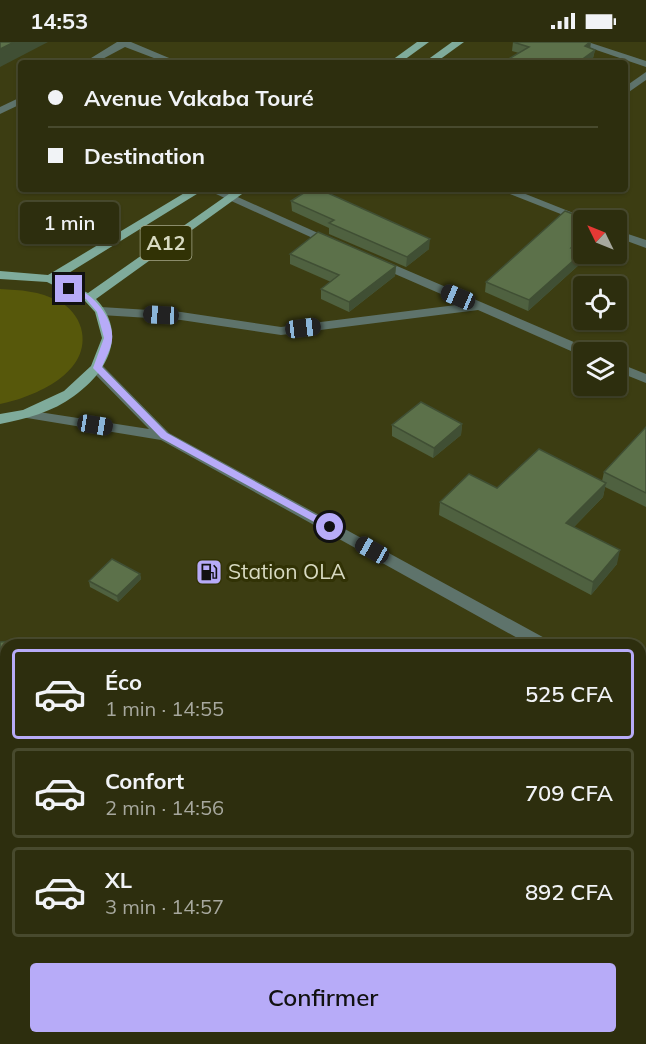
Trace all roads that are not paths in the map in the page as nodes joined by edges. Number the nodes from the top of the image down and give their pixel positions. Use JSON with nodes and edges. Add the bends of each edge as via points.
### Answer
{"nodes":[{"id":1,"x":424,"y":42,"type":"edge"},
{"id":2,"x":459,"y":42,"type":"edge"},
{"id":3,"x":578,"y":42,"type":"edge"},
{"id":4,"x":123,"y":43,"type":"edge"},
{"id":5,"x":93,"y":60,"type":"edge"},
{"id":6,"x":168,"y":60,"type":"edge"},
{"id":7,"x":397,"y":60,"type":"edge"},
{"id":8,"x":432,"y":60,"type":"edge"},
{"id":9,"x":646,"y":64,"type":"edge"},
{"id":10,"x":646,"y":75,"type":"edge"},
{"id":11,"x":628,"y":90,"type":"edge"},
{"id":12,"x":18,"y":101,"type":"edge"},
{"id":13,"x":0,"y":111,"type":"edge"},
{"id":14,"x":194,"y":192,"type":"edge"},
{"id":15,"x":218,"y":192,"type":"edge"},
{"id":16,"x":239,"y":192,"type":"edge"},
{"id":17,"x":511,"y":192,"type":"edge"},
{"id":18,"x":231,"y":198,"type":"junction"},
{"id":19,"x":573,"y":215,"type":"edge"},
{"id":20,"x":627,"y":237,"type":"edge"},
{"id":21,"x":646,"y":244,"type":"edge"},
{"id":22,"x":0,"y":275,"type":"edge"},
{"id":23,"x":50,"y":279,"type":"junction"},
{"id":24,"x":89,"y":298,"type":"junction"},
{"id":25,"x":479,"y":306,"type":"junction"},
{"id":26,"x":101,"y":311,"type":"junction"},
{"id":27,"x":573,"y":347,"type":"edge"},
{"id":28,"x":97,"y":368,"type":"junction"},
{"id":29,"x":627,"y":371,"type":"edge"},
{"id":30,"x":646,"y":379,"type":"edge"},
{"id":31,"x":26,"y":414,"type":"junction"},
{"id":32,"x":0,"y":418,"type":"edge"},
{"id":33,"x":164,"y":436,"type":"junction"},
{"id":34,"x":530,"y":639,"type":"edge"}],
"edges":[{"from":1,"to":7,"type":"main road"},
{"from":2,"to":8,"type":"main road"},
{"from":3,"to":9,"type":"street"},
{"from":4,"to":5,"type":"street"},
{"from":4,"to":6,"type":"street"},
{"from":10,"to":11,"type":"street"},
{"from":12,"to":13,"type":"street"},
{"from":14,"to":23,"type":"main road","number":"A12"},
{"from":15,"to":18,"type":"street"},
{"from":16,"to":18,"type":"main road","number":"A12"},
{"from":17,"to":19,"type":"street"},
{"from":18,"to":24,"type":"main road","number":"A12"},
{"from":18,"to":25,"type":"street"},
{"from":20,"to":21,"type":"street"},
{"from":22,"to":23,"type":"main road"},
{"from":23,"to":24,"type":"main road"},
{"from":24,"to":26,"type":"main road"},
{"from":25,"to":26,"type":"street","via":[[281,331],[181,316]]},
{"from":25,"to":27,"type":"street"},
{"from":26,"to":28,"type":"main road","via":[[108,338]]},
{"from":28,"to":31,"type":"main road","via":[[69,394]]},
{"from":28,"to":33,"type":"street"},
{"from":29,"to":30,"type":"street"},
{"from":31,"to":32,"type":"main road"},
{"from":31,"to":33,"type":"street"},
{"from":33,"to":34,"type":"street"}]}
